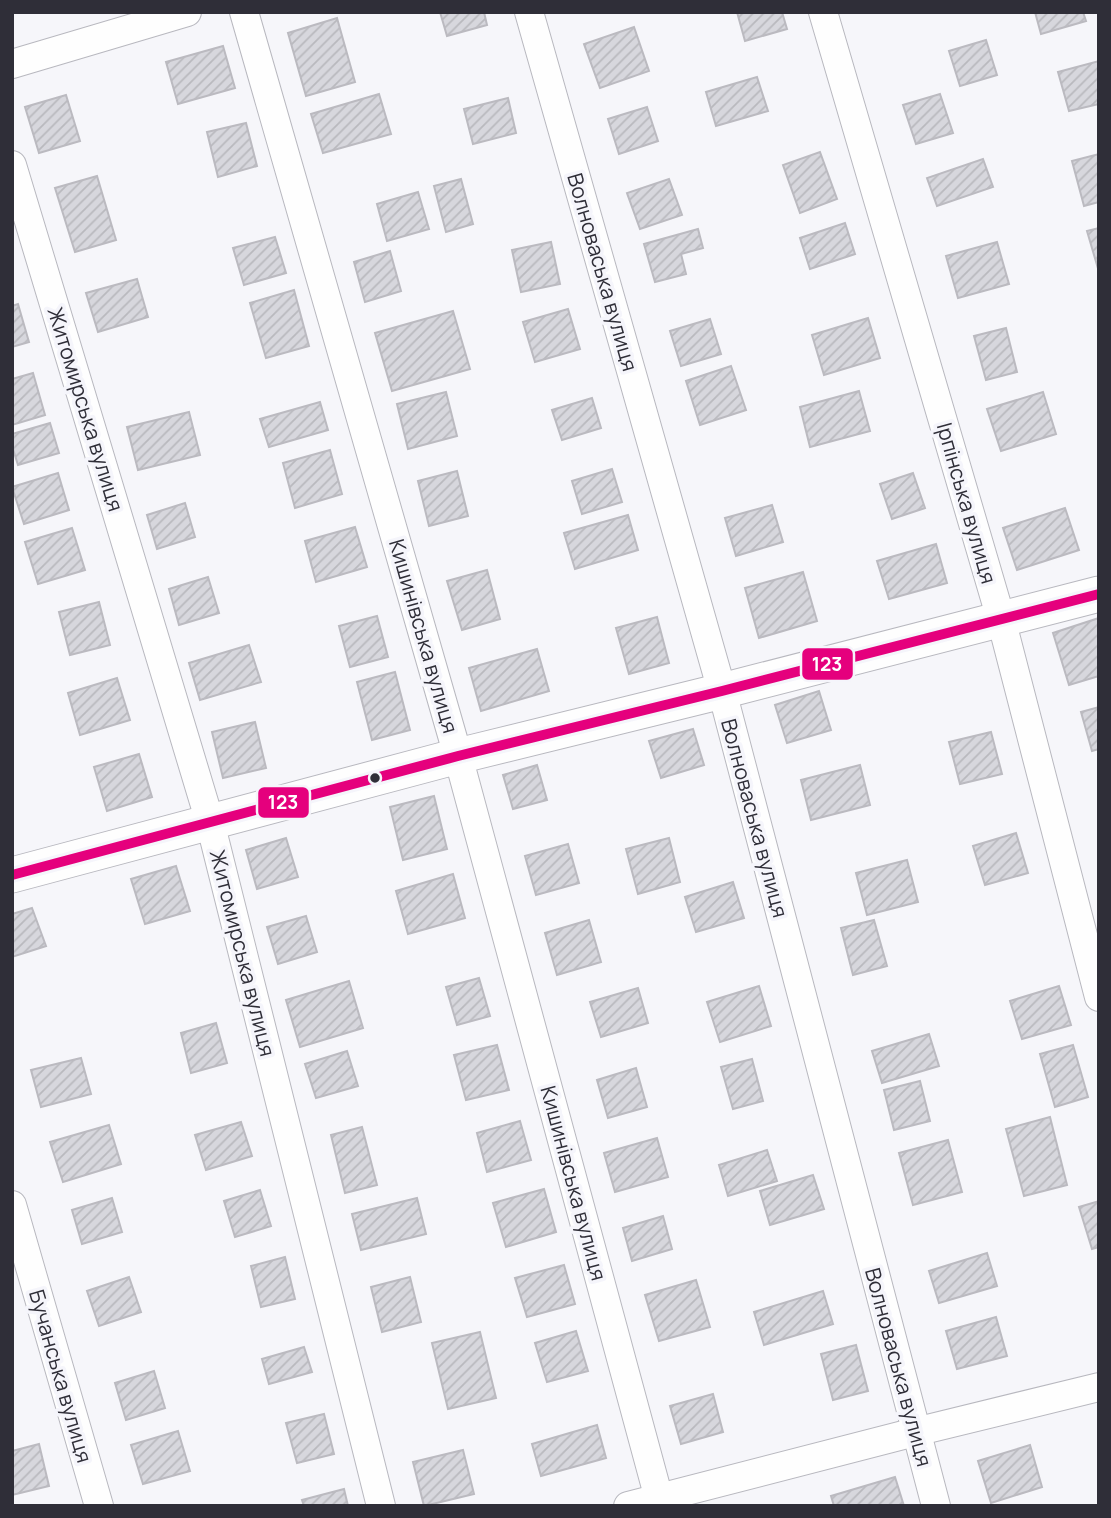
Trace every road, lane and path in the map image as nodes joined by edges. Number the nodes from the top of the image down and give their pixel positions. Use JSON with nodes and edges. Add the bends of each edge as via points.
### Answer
{"nodes":[{"id":1,"x":187,"y":12,"type":"edge"},
{"id":2,"x":244,"y":12,"type":"edge"},
{"id":3,"x":529,"y":12,"type":"edge"},
{"id":4,"x":823,"y":12,"type":"edge"},
{"id":5,"x":12,"y":64,"type":"edge"},
{"id":6,"x":12,"y":165,"type":"edge"},
{"id":7,"x":1099,"y":594,"type":"edge"},
{"id":8,"x":1001,"y":619,"type":"junction"},
{"id":9,"x":722,"y":691,"type":"junction"},
{"id":10,"x":458,"y":756,"type":"junction"},
{"id":11,"x":211,"y":822,"type":"junction"},
{"id":12,"x":12,"y":875,"type":"edge"},
{"id":13,"x":1099,"y":996,"type":"edge"},
{"id":14,"x":12,"y":1205,"type":"edge"},
{"id":15,"x":1099,"y":1387,"type":"edge"},
{"id":16,"x":915,"y":1432,"type":"junction"},
{"id":17,"x":660,"y":1502,"type":"edge"},
{"id":18,"x":99,"y":1506,"type":"edge"},
{"id":19,"x":381,"y":1506,"type":"edge"},
{"id":20,"x":628,"y":1506,"type":"edge"},
{"id":21,"x":936,"y":1506,"type":"edge"}],
"edges":[{"from":1,"to":5,"type":"street"},
{"from":2,"to":10,"type":"street","name":"Кишинівська вулиця"},
{"from":3,"to":9,"type":"street","name":"Волноваська вулиця"},
{"from":4,"to":8,"type":"street","name":"Ірпінська вулиця"},
{"from":6,"to":11,"type":"street","name":"Житомирська вулиця"},
{"from":7,"to":8,"type":"street"},
{"from":8,"to":9,"type":"street"},
{"from":8,"to":13,"type":"street","name":"Ірпінська вулиця"},
{"from":9,"to":10,"type":"street"},
{"from":9,"to":16,"type":"street","name":"Волноваська вулиця"},
{"from":10,"to":11,"type":"street"},
{"from":10,"to":17,"type":"street","name":"Кишинівська вулиця"},
{"from":11,"to":12,"type":"street"},
{"from":11,"to":19,"type":"street","name":"Житомирська вулиця"},
{"from":14,"to":18,"type":"street","name":"Бучанська вулиця"},
{"from":15,"to":16,"type":"street"},
{"from":16,"to":17,"type":"street"},
{"from":16,"to":21,"type":"street","name":"Волноваська вулиця"},
{"from":17,"to":20,"type":"street"}]}
